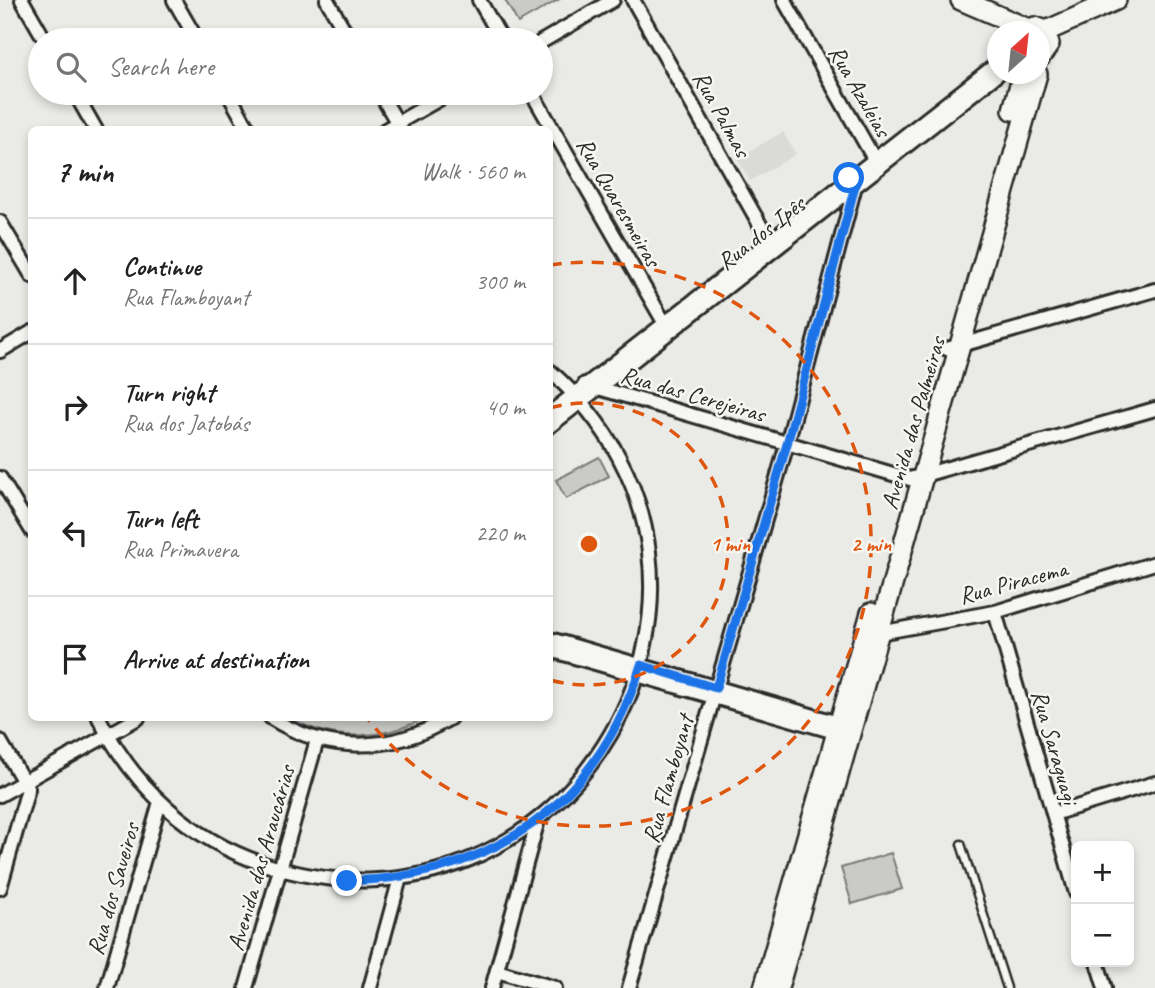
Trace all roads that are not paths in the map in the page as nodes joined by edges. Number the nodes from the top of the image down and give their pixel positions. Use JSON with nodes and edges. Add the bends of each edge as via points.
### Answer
{"nodes":[{"id":1,"x":22,"y":0,"type":"edge"},
{"id":2,"x":174,"y":0,"type":"edge"},
{"id":3,"x":327,"y":0,"type":"edge"},
{"id":4,"x":479,"y":0,"type":"edge"},
{"id":5,"x":613,"y":0,"type":"edge"},
{"id":6,"x":633,"y":0,"type":"edge"},
{"id":7,"x":784,"y":0,"type":"edge"},
{"id":8,"x":961,"y":0,"type":"edge"},
{"id":9,"x":1116,"y":0,"type":"edge"},
{"id":10,"x":1008,"y":21,"type":"edge"},
{"id":11,"x":1050,"y":24,"type":"edge"},
{"id":12,"x":38,"y":28,"type":"edge"},
{"id":13,"x":190,"y":28,"type":"edge"},
{"id":14,"x":343,"y":28,"type":"edge"},
{"id":15,"x":495,"y":28,"type":"edge"},
{"id":16,"x":553,"y":35,"type":"edge"},
{"id":17,"x":987,"y":72,"type":"edge"},
{"id":18,"x":987,"y":82,"type":"edge"},
{"id":19,"x":1020,"y":84,"type":"edge"},
{"id":20,"x":1034,"y":84,"type":"edge"},
{"id":21,"x":82,"y":105,"type":"edge"},
{"id":22,"x":235,"y":105,"type":"edge"},
{"id":23,"x":387,"y":105,"type":"edge"},
{"id":24,"x":431,"y":105,"type":"edge"},
{"id":25,"x":539,"y":105,"type":"edge"},
{"id":26,"x":94,"y":126,"type":"edge"},
{"id":27,"x":247,"y":126,"type":"edge"},
{"id":28,"x":399,"y":126,"type":"edge"},
{"id":29,"x":551,"y":126,"type":"edge"},
{"id":30,"x":553,"y":130,"type":"edge"},
{"id":31,"x":877,"y":163,"type":"junction"},
{"id":32,"x":852,"y":182,"type":"junction"},
{"id":33,"x":0,"y":222,"type":"edge"},
{"id":34,"x":771,"y":245,"type":"junction"},
{"id":35,"x":28,"y":269,"type":"edge"},
{"id":36,"x":1155,"y":290,"type":"edge"},
{"id":37,"x":666,"y":327,"type":"junction"},
{"id":38,"x":28,"y":334,"type":"edge"},
{"id":39,"x":954,"y":347,"type":"junction"},
{"id":40,"x":0,"y":351,"type":"edge"},
{"id":41,"x":553,"y":374,"type":"edge"},
{"id":42,"x":591,"y":386,"type":"junction"},
{"id":43,"x":576,"y":398,"type":"junction"},
{"id":44,"x":1155,"y":409,"type":"edge"},
{"id":45,"x":553,"y":411,"type":"edge"},
{"id":46,"x":553,"y":423,"type":"edge"},
{"id":47,"x":787,"y":444,"type":"junction"},
{"id":48,"x":0,"y":478,"type":"edge"},
{"id":49,"x":916,"y":478,"type":"junction"},
{"id":50,"x":28,"y":524,"type":"edge"},
{"id":51,"x":1155,"y":563,"type":"edge"},
{"id":52,"x":995,"y":611,"type":"junction"},
{"id":53,"x":879,"y":633,"type":"junction"},
{"id":54,"x":553,"y":640,"type":"edge"},
{"id":55,"x":553,"y":651,"type":"edge"},
{"id":56,"x":639,"y":670,"type":"junction"},
{"id":57,"x":715,"y":693,"type":"junction"},
{"id":58,"x":100,"y":721,"type":"edge"},
{"id":59,"x":133,"y":721,"type":"edge"},
{"id":60,"x":277,"y":721,"type":"edge"},
{"id":61,"x":444,"y":721,"type":"edge"},
{"id":62,"x":844,"y":730,"type":"junction"},
{"id":63,"x":107,"y":735,"type":"junction"},
{"id":64,"x":317,"y":740,"type":"junction"},
{"id":65,"x":0,"y":741,"type":"edge"},
{"id":66,"x":24,"y":782,"type":"junction"},
{"id":67,"x":1155,"y":783,"type":"edge"},
{"id":68,"x":0,"y":795,"type":"edge"},
{"id":69,"x":160,"y":802,"type":"junction"},
{"id":70,"x":1053,"y":814,"type":"junction"},
{"id":71,"x":538,"y":820,"type":"junction"},
{"id":72,"x":961,"y":844,"type":"dead end"},
{"id":73,"x":280,"y":869,"type":"junction"},
{"id":74,"x":1071,"y":876,"type":"edge"},
{"id":75,"x":400,"y":878,"type":"junction"},
{"id":76,"x":0,"y":888,"type":"edge"},
{"id":77,"x":1099,"y":967,"type":"edge"},
{"id":78,"x":497,"y":971,"type":"junction"},
{"id":79,"x":107,"y":988,"type":"edge"},
{"id":80,"x":246,"y":988,"type":"edge"},
{"id":81,"x":370,"y":988,"type":"edge"},
{"id":82,"x":492,"y":988,"type":"edge"},
{"id":83,"x":555,"y":988,"type":"edge"},
{"id":84,"x":629,"y":988,"type":"edge"},
{"id":85,"x":764,"y":988,"type":"edge"},
{"id":86,"x":778,"y":988,"type":"edge"},
{"id":87,"x":1007,"y":988,"type":"edge"},
{"id":88,"x":1105,"y":988,"type":"edge"}],
"edges":[{"from":1,"to":12,"type":"street"},
{"from":2,"to":13,"type":"street"},
{"from":3,"to":14,"type":"street"},
{"from":4,"to":15,"type":"street"},
{"from":5,"to":16,"type":"street"},
{"from":6,"to":34,"type":"street","name":"Rua Palmas"},
{"from":7,"to":31,"type":"street","name":"Rua Azaleias"},
{"from":8,"to":10,"type":"street"},
{"from":9,"to":11,"type":"street"},
{"from":17,"to":31,"type":"street","name":"Rua dos Ipês"},
{"from":18,"to":31,"type":"street","name":"Rua dos Ipês"},
{"from":19,"to":39,"type":"street","name":"Avenida das Palmeiras"},
{"from":20,"to":39,"type":"street","name":"Avenida das Palmeiras"},
{"from":21,"to":26,"type":"street"},
{"from":22,"to":27,"type":"street"},
{"from":23,"to":28,"type":"street"},
{"from":24,"to":28,"type":"street"},
{"from":25,"to":29,"type":"street","name":"Rua Quaresmeiras"},
{"from":30,"to":37,"type":"street","name":"Rua Quaresmeiras"},
{"from":31,"to":32,"type":"street","name":"Rua dos Ipês"},
{"from":32,"to":34,"type":"street","name":"Rua dos Ipês"},
{"from":32,"to":47,"type":"street","name":"Rua Flamboyant"},
{"from":33,"to":35,"type":"street"},
{"from":34,"to":37,"type":"street","name":"Rua dos Ipês"},
{"from":36,"to":39,"type":"street"},
{"from":37,"to":42,"type":"street","name":"Rua dos Ipês"},
{"from":38,"to":40,"type":"street"},
{"from":39,"to":49,"type":"street","name":"Avenida das Palmeiras"},
{"from":41,"to":43,"type":"street"},
{"from":42,"to":43,"type":"street","name":"Rua dos Ipês"},
{"from":42,"to":47,"type":"street","name":"Rua das Cerejeiras"},
{"from":43,"to":45,"type":"street","name":"Rua dos Ipês"},
{"from":43,"to":46,"type":"street","name":"Rua dos Ipês"},
{"from":43,"to":56,"type":"street","via":[[617,455],[640,516],[650,580]]},
{"from":44,"to":49,"type":"street"},
{"from":47,"to":49,"type":"street","name":"Rua das Cerejeiras"},
{"from":47,"to":57,"type":"street","name":"Rua Flamboyant"},
{"from":48,"to":50,"type":"street"},
{"from":49,"to":53,"type":"street","name":"Avenida das Palmeiras"},
{"from":49,"to":62,"type":"street","name":"Avenida das Palmeiras"},
{"from":51,"to":52,"type":"street","name":"Rua Piracema"},
{"from":52,"to":53,"type":"street","name":"Rua Piracema"},
{"from":52,"to":70,"type":"street","name":"Rua Saraguagi"},
{"from":53,"to":62,"type":"street","name":"Avenida das Palmeiras"},
{"from":54,"to":56,"type":"street"},
{"from":55,"to":56,"type":"street"},
{"from":56,"to":57,"type":"street"},
{"from":56,"to":71,"type":"street","via":[[621,717],[599,755],[571,790]]},
{"from":57,"to":62,"type":"street"},
{"from":57,"to":84,"type":"street","name":"Rua Flamboyant"},
{"from":58,"to":63,"type":"street"},
{"from":59,"to":63,"type":"street"},
{"from":60,"to":64,"type":"street"},
{"from":61,"to":64,"type":"street","via":[[404,740],[375,745]]},
{"from":62,"to":85,"type":"street","name":"Avenida das Palmeiras"},
{"from":62,"to":86,"type":"street","name":"Avenida das Palmeiras"},
{"from":63,"to":66,"type":"street"},
{"from":63,"to":69,"type":"street"},
{"from":64,"to":73,"type":"street","name":"Avenida das Araucárias"},
{"from":65,"to":66,"type":"street"},
{"from":66,"to":68,"type":"street"},
{"from":66,"to":76,"type":"street","via":[[28,789]]},
{"from":67,"to":70,"type":"street"},
{"from":69,"to":73,"type":"street","via":[[216,843]]},
{"from":69,"to":79,"type":"street","name":"Rua dos Saveiros"},
{"from":70,"to":74,"type":"street","name":"Rua Saraguagi"},
{"from":71,"to":75,"type":"street","via":[[473,859]]},
{"from":71,"to":78,"type":"street"},
{"from":72,"to":87,"type":"lane"},
{"from":73,"to":75,"type":"street","via":[[347,881]]},
{"from":73,"to":80,"type":"street","name":"Avenida das Araucárias"},
{"from":75,"to":81,"type":"street"},
{"from":77,"to":88,"type":"street"},
{"from":78,"to":82,"type":"street"},
{"from":78,"to":83,"type":"street"}]}
